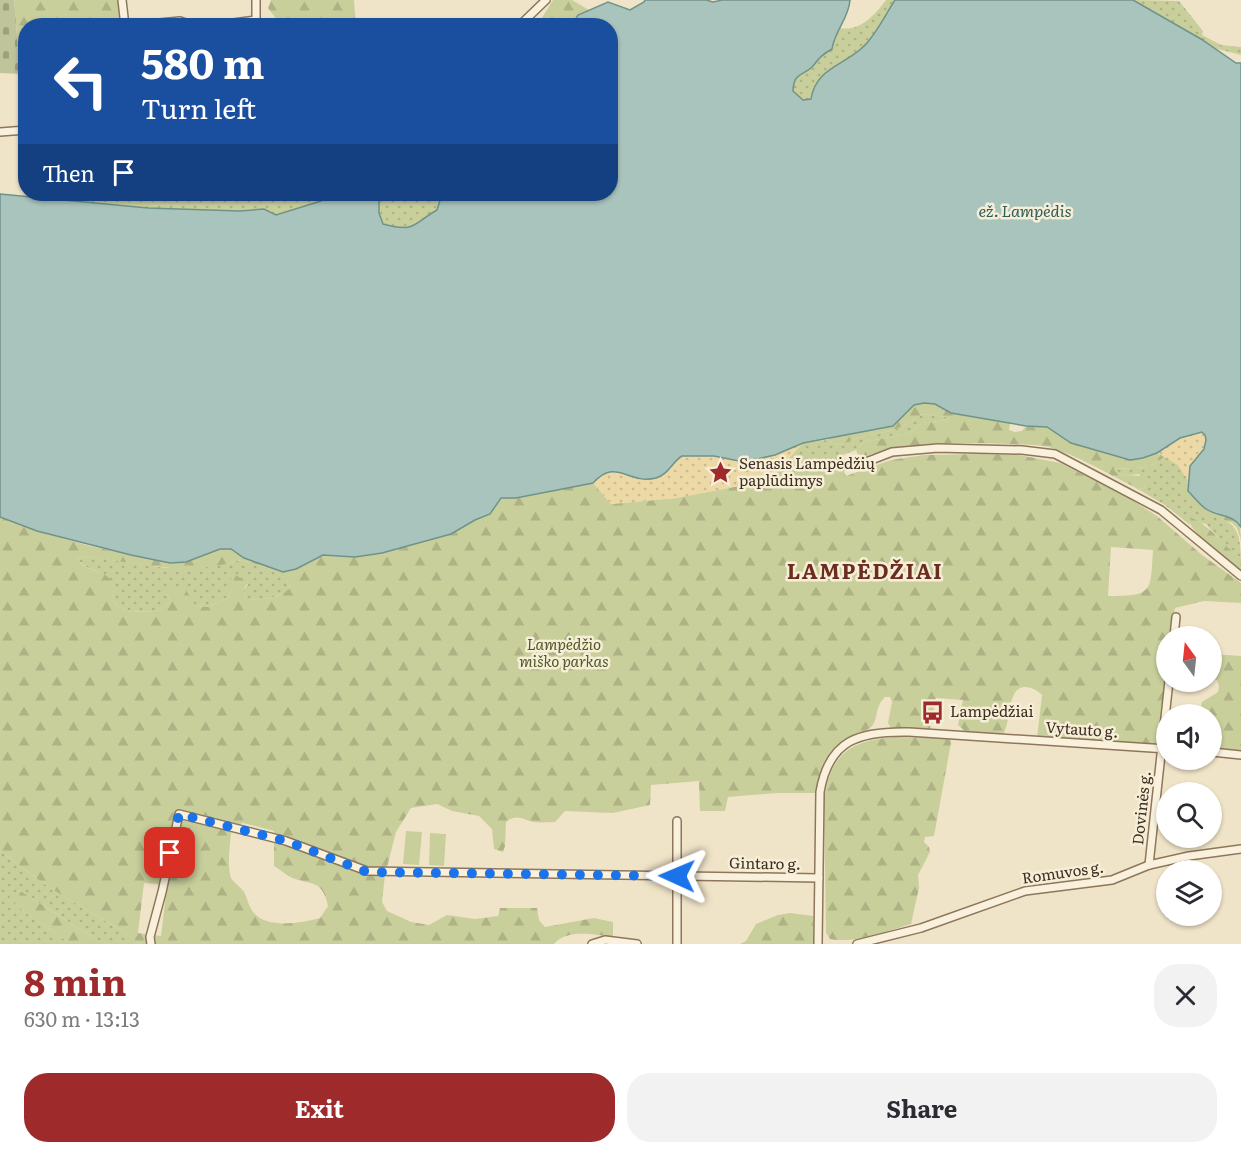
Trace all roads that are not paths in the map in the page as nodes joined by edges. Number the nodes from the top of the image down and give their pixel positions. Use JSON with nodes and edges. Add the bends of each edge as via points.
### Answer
{"nodes":[{"id":1,"x":122,"y":0,"type":"edge"},
{"id":2,"x":256,"y":0,"type":"edge"},
{"id":3,"x":546,"y":0,"type":"edge"},
{"id":4,"x":125,"y":18,"type":"edge"},
{"id":5,"x":256,"y":18,"type":"edge"},
{"id":6,"x":530,"y":18,"type":"edge"},
{"id":7,"x":18,"y":131,"type":"edge"},
{"id":8,"x":0,"y":132,"type":"edge"},
{"id":9,"x":842,"y":466,"type":"dead end"},
{"id":10,"x":1241,"y":576,"type":"edge"},
{"id":11,"x":1176,"y":617,"type":"dead end"},
{"id":12,"x":1175,"y":626,"type":"edge"},
{"id":13,"x":1156,"y":748,"type":"edge"},
{"id":14,"x":1222,"y":753,"type":"edge"},
{"id":15,"x":1241,"y":754,"type":"edge"},
{"id":16,"x":1161,"y":770,"type":"edge"},
{"id":17,"x":677,"y":821,"type":"dead end"},
{"id":18,"x":1241,"y":849,"type":"edge"},
{"id":19,"x":1149,"y":865,"type":"junction"},
{"id":20,"x":677,"y":876,"type":"junction"},
{"id":21,"x":819,"y":878,"type":"junction"},
{"id":22,"x":151,"y":944,"type":"edge"},
{"id":23,"x":592,"y":944,"type":"edge"},
{"id":24,"x":637,"y":944,"type":"edge"},
{"id":25,"x":677,"y":944,"type":"edge"},
{"id":26,"x":818,"y":944,"type":"edge"},
{"id":27,"x":857,"y":944,"type":"edge"}],
"edges":[{"from":1,"to":4,"type":"street"},
{"from":2,"to":5,"type":"street"},
{"from":3,"to":6,"type":"street"},
{"from":7,"to":8,"type":"street"},
{"from":9,"to":10,"type":"street","via":[[861,464],[892,452],[938,448],[1055,454],[1161,510]]},
{"from":11,"to":12,"type":"street"},
{"from":13,"to":21,"type":"street","name":"Vytauto g.","via":[[909,732],[861,736],[834,754],[822,779]]},
{"from":14,"to":15,"type":"street"},
{"from":16,"to":19,"type":"street","name":"Dovinės g."},
{"from":17,"to":20,"type":"street"},
{"from":18,"to":19,"type":"street","name":"Romuvos g."},
{"from":19,"to":27,"type":"street","name":"Romuvos g.","via":[[1112,880],[1025,891],[921,928]]},
{"from":20,"to":21,"type":"street","name":"Gintaro g."},
{"from":20,"to":22,"type":"street","name":"Gintaro g.","via":[[367,872],[286,841],[179,814]]},
{"from":20,"to":25,"type":"street"},
{"from":21,"to":26,"type":"street","name":"Vytauto g."},
{"from":23,"to":24,"type":"street","via":[[604,940]]}]}
